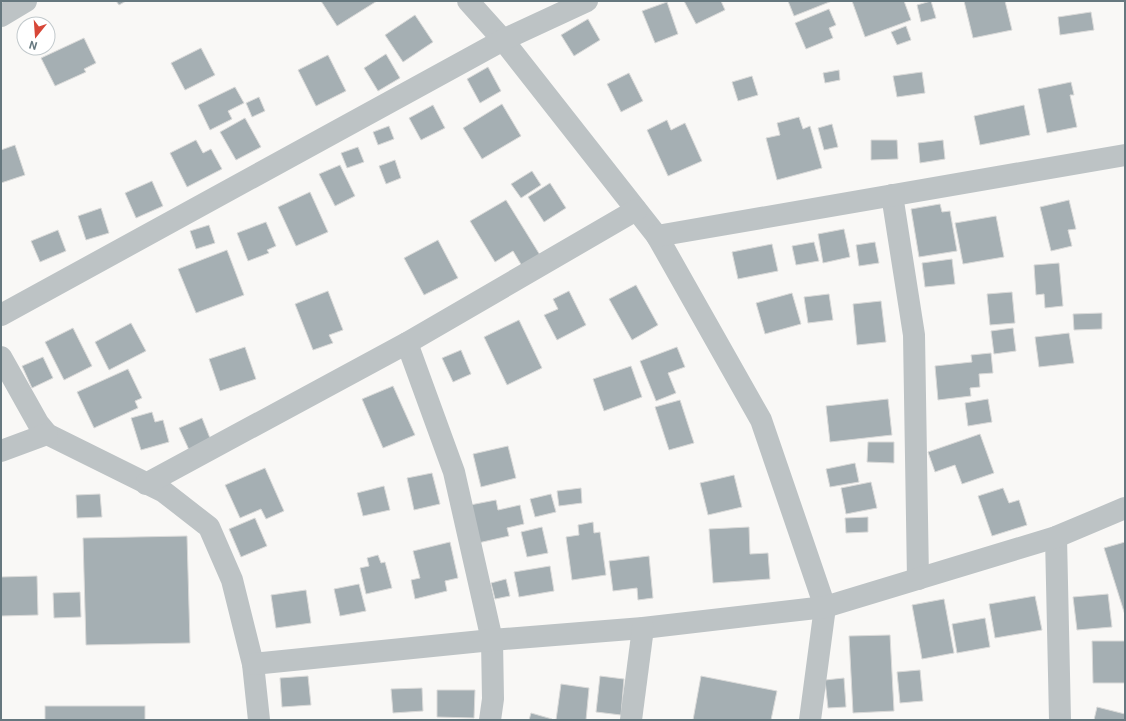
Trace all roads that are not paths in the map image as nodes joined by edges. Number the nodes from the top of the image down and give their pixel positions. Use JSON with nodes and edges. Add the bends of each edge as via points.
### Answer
{"nodes":[{"id":1,"x":26,"y":1,"type":"edge"},
{"id":2,"x":468,"y":1,"type":"edge"},
{"id":3,"x":587,"y":1,"type":"edge"},
{"id":4,"x":1,"y":16,"type":"edge"},
{"id":5,"x":503,"y":40,"type":"junction"},
{"id":6,"x":1125,"y":155,"type":"edge"},
{"id":7,"x":892,"y":195,"type":"junction"},
{"id":8,"x":636,"y":210,"type":"junction"},
{"id":9,"x":657,"y":236,"type":"junction"},
{"id":10,"x":1,"y":316,"type":"edge"},
{"id":11,"x":407,"y":342,"type":"junction"},
{"id":12,"x":1,"y":357,"type":"edge"},
{"id":13,"x":47,"y":434,"type":"junction"},
{"id":14,"x":1,"y":451,"type":"edge"},
{"id":15,"x":146,"y":484,"type":"junction"},
{"id":16,"x":1125,"y":508,"type":"edge"},
{"id":17,"x":1056,"y":537,"type":"junction"},
{"id":18,"x":918,"y":579,"type":"junction"},
{"id":19,"x":825,"y":607,"type":"junction"},
{"id":20,"x":643,"y":628,"type":"junction"},
{"id":21,"x":492,"y":640,"type":"junction"},
{"id":22,"x":253,"y":664,"type":"junction"},
{"id":23,"x":259,"y":720,"type":"edge"},
{"id":24,"x":490,"y":720,"type":"edge"},
{"id":25,"x":631,"y":720,"type":"edge"},
{"id":26,"x":810,"y":720,"type":"edge"},
{"id":27,"x":1060,"y":720,"type":"edge"}],
"edges":[{"from":1,"to":4,"type":"street"},
{"from":2,"to":5,"type":"street"},
{"from":3,"to":5,"type":"street"},
{"from":5,"to":8,"type":"street"},
{"from":5,"to":10,"type":"street"},
{"from":6,"to":7,"type":"street"},
{"from":7,"to":9,"type":"street"},
{"from":7,"to":18,"type":"street","via":[[914,335]]},
{"from":8,"to":9,"type":"street"},
{"from":8,"to":11,"type":"street"},
{"from":9,"to":19,"type":"street","via":[[761,420]]},
{"from":11,"to":15,"type":"street"},
{"from":11,"to":21,"type":"street","via":[[454,472]]},
{"from":12,"to":13,"type":"street","via":[[38,423]]},
{"from":13,"to":14,"type":"street"},
{"from":13,"to":15,"type":"street"},
{"from":15,"to":22,"type":"street","via":[[164,492],[209,528],[232,580]]},
{"from":16,"to":17,"type":"street"},
{"from":17,"to":18,"type":"street"},
{"from":17,"to":27,"type":"street"},
{"from":18,"to":19,"type":"street"},
{"from":19,"to":20,"type":"street"},
{"from":19,"to":26,"type":"street"},
{"from":20,"to":21,"type":"street"},
{"from":20,"to":25,"type":"street"},
{"from":21,"to":22,"type":"street"},
{"from":21,"to":24,"type":"street","via":[[493,699]]},
{"from":22,"to":23,"type":"street"}]}
